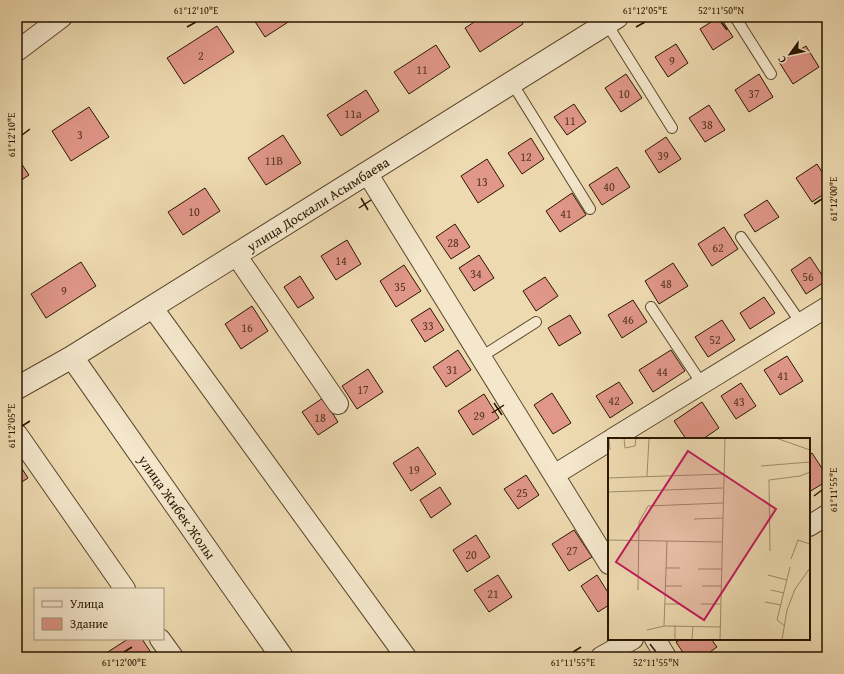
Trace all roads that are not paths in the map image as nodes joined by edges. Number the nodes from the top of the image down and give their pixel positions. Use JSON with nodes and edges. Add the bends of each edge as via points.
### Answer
{"nodes":[{"id":1,"x":62,"y":17,"type":"edge"},
{"id":2,"x":735,"y":17,"type":"edge"},
{"id":3,"x":612,"y":20,"type":"edge"},
{"id":4,"x":17,"y":50,"type":"edge"},
{"id":5,"x":771,"y":74,"type":"dead end"},
{"id":6,"x":512,"y":83,"type":"junction"},
{"id":7,"x":672,"y":128,"type":"dead end"},
{"id":8,"x":367,"y":173,"type":"junction"},
{"id":9,"x":590,"y":209,"type":"dead end"},
{"id":10,"x":741,"y":237,"type":"dead end"},
{"id":11,"x":236,"y":255,"type":"junction"},
{"id":12,"x":152,"y":307,"type":"junction"},
{"id":13,"x":651,"y":307,"type":"dead end"},
{"id":14,"x":827,"y":307,"type":"edge"},
{"id":15,"x":536,"y":322,"type":"dead end"},
{"id":16,"x":801,"y":323,"type":"junction"},
{"id":17,"x":72,"y":357,"type":"junction"},
{"id":18,"x":481,"y":357,"type":"junction"},
{"id":19,"x":702,"y":384,"type":"junction"},
{"id":20,"x":17,"y":388,"type":"edge"},
{"id":21,"x":338,"y":404,"type":"dead end"},
{"id":22,"x":17,"y":434,"type":"edge"},
{"id":23,"x":614,"y":438,"type":"edge"},
{"id":24,"x":608,"y":442,"type":"edge"},
{"id":25,"x":554,"y":475,"type":"junction"},
{"id":26,"x":827,"y":515,"type":"edge"},
{"id":27,"x":810,"y":525,"type":"edge"},
{"id":28,"x":608,"y":562,"type":"edge"},
{"id":29,"x":124,"y":588,"type":"edge"},
{"id":30,"x":161,"y":640,"type":"edge"},
{"id":31,"x":630,"y":640,"type":"edge"},
{"id":32,"x":656,"y":640,"type":"edge"},
{"id":33,"x":173,"y":657,"type":"edge"},
{"id":34,"x":282,"y":657,"type":"edge"},
{"id":35,"x":406,"y":657,"type":"edge"},
{"id":36,"x":601,"y":657,"type":"edge"},
{"id":37,"x":666,"y":657,"type":"edge"}],
"edges":[{"from":1,"to":4,"type":"street"},
{"from":2,"to":5,"type":"lane"},
{"from":3,"to":6,"type":"street","name":"улица Доскали Асымбаева"},
{"from":3,"to":7,"type":"lane"},
{"from":6,"to":8,"type":"street","name":"улица Доскали Асымбаева"},
{"from":6,"to":9,"type":"lane"},
{"from":8,"to":11,"type":"street","name":"улица Доскали Асымбаева"},
{"from":8,"to":18,"type":"street"},
{"from":10,"to":16,"type":"lane"},
{"from":11,"to":12,"type":"street","name":"улица Доскали Асымбаева"},
{"from":11,"to":21,"type":"street"},
{"from":12,"to":17,"type":"street","name":"улица Доскали Асымбаева"},
{"from":12,"to":35,"type":"street"},
{"from":13,"to":19,"type":"lane"},
{"from":14,"to":16,"type":"street"},
{"from":15,"to":18,"type":"lane"},
{"from":16,"to":19,"type":"street"},
{"from":17,"to":20,"type":"street","name":"улица Доскали Асымбаева"},
{"from":17,"to":34,"type":"street","name":"улица Жибек Жолы"},
{"from":18,"to":25,"type":"street"},
{"from":19,"to":23,"type":"street"},
{"from":22,"to":29,"type":"street"},
{"from":24,"to":25,"type":"street"},
{"from":25,"to":28,"type":"street"},
{"from":26,"to":27,"type":"street"},
{"from":30,"to":33,"type":"street"},
{"from":31,"to":36,"type":"street"},
{"from":32,"to":37,"type":"street"}]}
